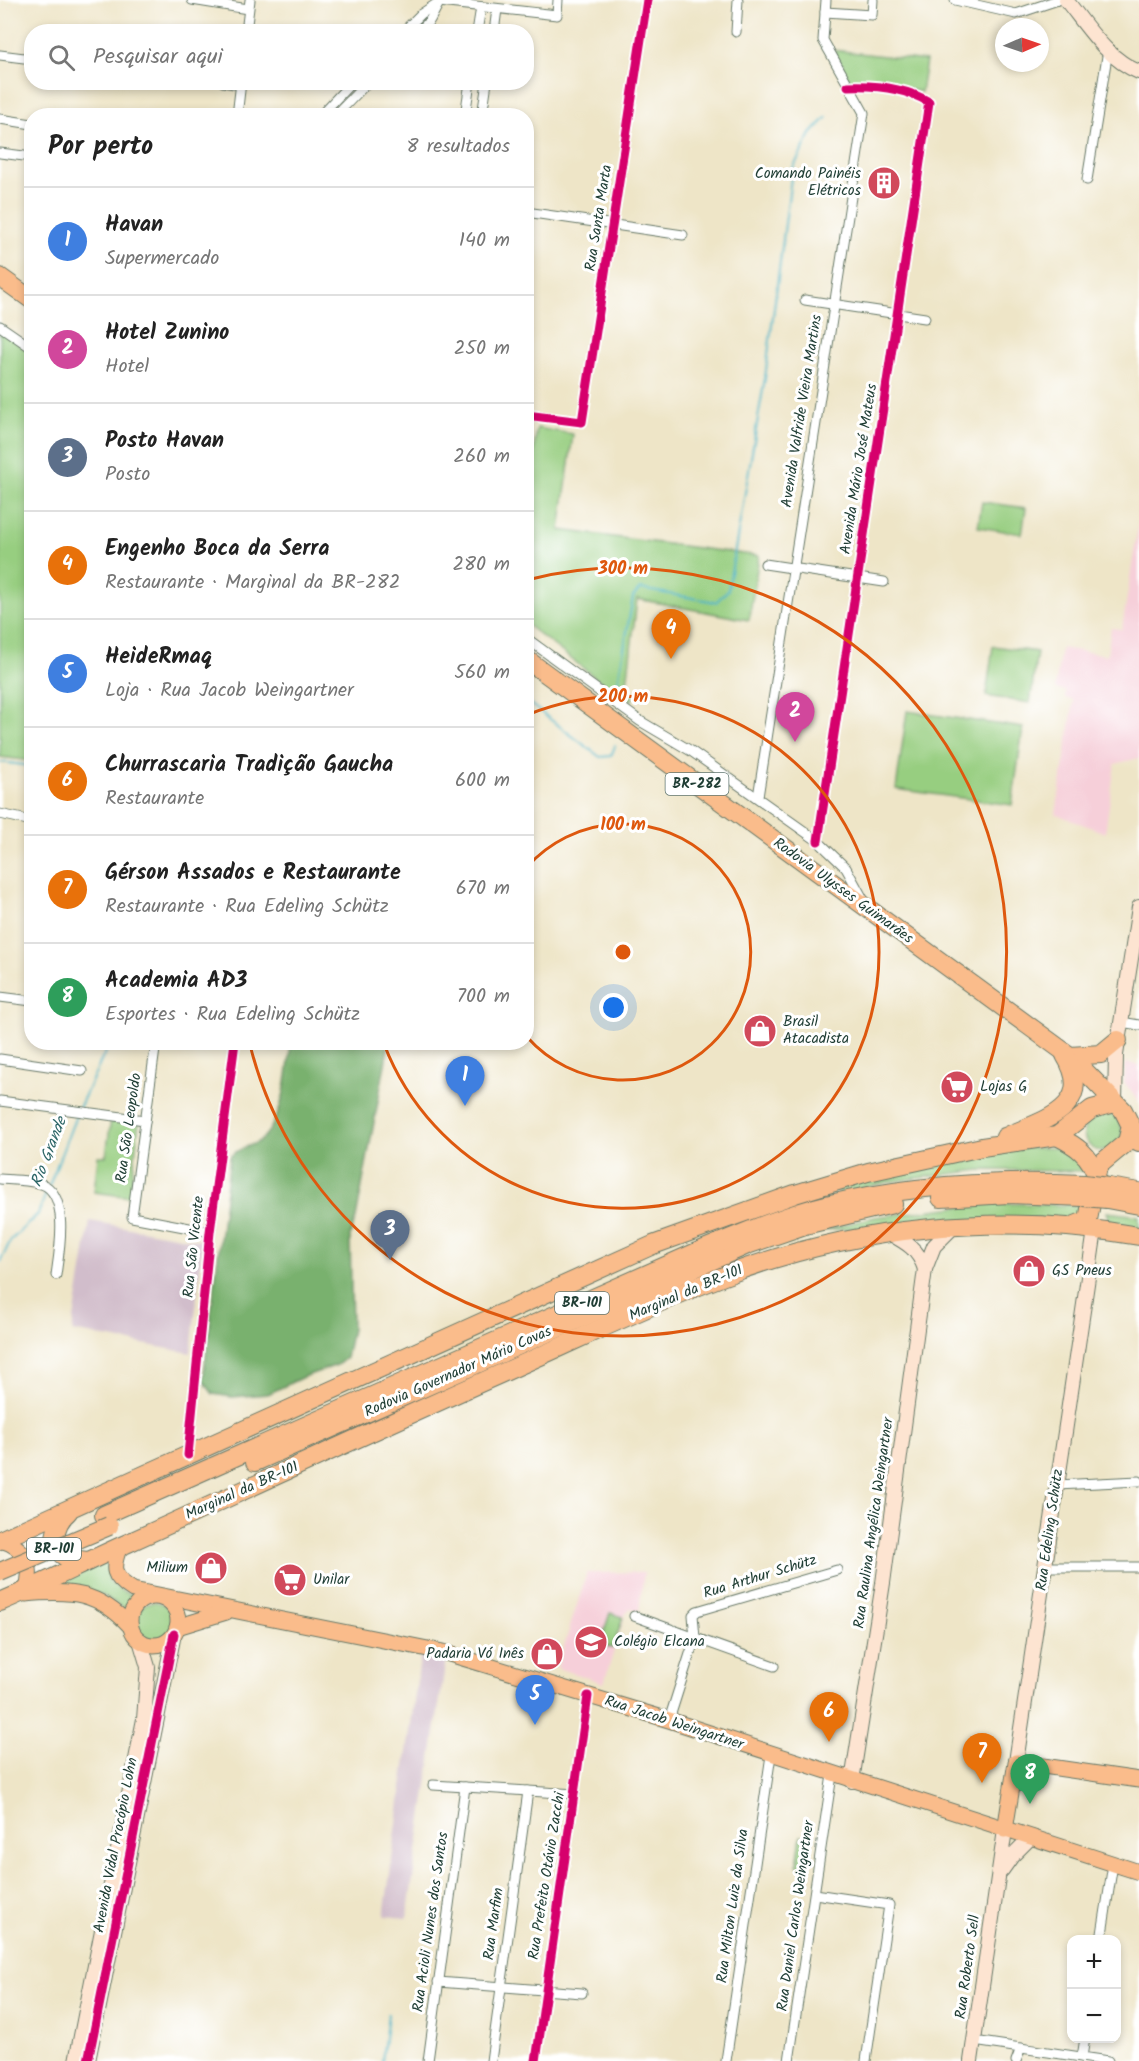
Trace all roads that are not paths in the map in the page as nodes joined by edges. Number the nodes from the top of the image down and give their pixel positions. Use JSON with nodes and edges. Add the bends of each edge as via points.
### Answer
{"nodes":[{"id":1,"x":192,"y":0,"type":"edge"},
{"id":2,"x":558,"y":0,"type":"edge"},
{"id":3,"x":647,"y":0,"type":"edge"},
{"id":4,"x":738,"y":0,"type":"edge"},
{"id":5,"x":826,"y":0,"type":"edge"},
{"id":6,"x":873,"y":0,"type":"edge"},
{"id":7,"x":955,"y":0,"type":"edge"},
{"id":8,"x":1058,"y":0,"type":"edge"},
{"id":9,"x":1066,"y":0,"type":"edge"},
{"id":10,"x":439,"y":1,"type":"edge"},
{"id":11,"x":249,"y":5,"type":"edge"},
{"id":12,"x":481,"y":7,"type":"junction"},
{"id":13,"x":497,"y":9,"type":"junction"},
{"id":14,"x":825,"y":12,"type":"junction"},
{"id":15,"x":247,"y":24,"type":"edge"},
{"id":16,"x":411,"y":24,"type":"edge"},
{"id":17,"x":426,"y":24,"type":"edge"},
{"id":18,"x":478,"y":24,"type":"edge"},
{"id":19,"x":495,"y":24,"type":"edge"},
{"id":20,"x":736,"y":32,"type":"dead end"},
{"id":21,"x":1108,"y":50,"type":"junction"},
{"id":22,"x":0,"y":55,"type":"edge"},
{"id":23,"x":24,"y":58,"type":"edge"},
{"id":24,"x":1139,"y":72,"type":"edge"},
{"id":25,"x":848,"y":86,"type":"junction"},
{"id":26,"x":240,"y":90,"type":"edge"},
{"id":27,"x":344,"y":90,"type":"edge"},
{"id":28,"x":360,"y":90,"type":"edge"},
{"id":29,"x":469,"y":90,"type":"edge"},
{"id":30,"x":486,"y":90,"type":"edge"},
{"id":31,"x":328,"y":107,"type":"edge"},
{"id":32,"x":238,"y":108,"type":"edge"},
{"id":33,"x":342,"y":108,"type":"edge"},
{"id":34,"x":466,"y":108,"type":"edge"},
{"id":35,"x":483,"y":108,"type":"edge"},
{"id":36,"x":0,"y":119,"type":"edge"},
{"id":37,"x":24,"y":123,"type":"edge"},
{"id":38,"x":0,"y":153,"type":"edge"},
{"id":39,"x":24,"y":156,"type":"edge"},
{"id":40,"x":1087,"y":180,"type":"dead end"},
{"id":41,"x":534,"y":213,"type":"edge"},
{"id":42,"x":613,"y":225,"type":"junction"},
{"id":43,"x":683,"y":235,"type":"dead end"},
{"id":44,"x":0,"y":277,"type":"edge"},
{"id":45,"x":24,"y":294,"type":"edge"},
{"id":46,"x":805,"y":300,"type":"dead end"},
{"id":47,"x":834,"y":304,"type":"junction"},
{"id":48,"x":898,"y":314,"type":"junction"},
{"id":49,"x":926,"y":318,"type":"dead end"},
{"id":50,"x":0,"y":326,"type":"edge"},
{"id":51,"x":24,"y":342,"type":"edge"},
{"id":52,"x":534,"y":416,"type":"edge"},
{"id":53,"x":765,"y":564,"type":"dead end"},
{"id":54,"x":794,"y":568,"type":"junction"},
{"id":55,"x":858,"y":578,"type":"junction"},
{"id":56,"x":884,"y":582,"type":"dead end"},
{"id":57,"x":534,"y":644,"type":"edge"},
{"id":58,"x":534,"y":665,"type":"edge"},
{"id":59,"x":758,"y":797,"type":"junction"},
{"id":60,"x":0,"y":814,"type":"edge"},
{"id":61,"x":24,"y":819,"type":"edge"},
{"id":62,"x":818,"y":841,"type":"junction"},
{"id":63,"x":1139,"y":908,"type":"edge"},
{"id":64,"x":868,"y":909,"type":"junction"},
{"id":65,"x":0,"y":997,"type":"edge"},
{"id":66,"x":24,"y":1000,"type":"edge"},
{"id":67,"x":1121,"y":1022,"type":"junction"},
{"id":68,"x":1139,"y":1025,"type":"edge"},
{"id":69,"x":1117,"y":1048,"type":"junction"},
{"id":70,"x":155,"y":1050,"type":"edge"},
{"id":71,"x":234,"y":1050,"type":"edge"},
{"id":72,"x":1066,"y":1053,"type":"junction"},
{"id":73,"x":0,"y":1059,"type":"edge"},
{"id":74,"x":82,"y":1071,"type":"dead end"},
{"id":75,"x":1099,"y":1085,"type":"junction"},
{"id":76,"x":0,"y":1101,"type":"edge"},
{"id":77,"x":1115,"y":1103,"type":"junction"},
{"id":78,"x":1085,"y":1113,"type":"junction"},
{"id":79,"x":145,"y":1120,"type":"junction"},
{"id":80,"x":1135,"y":1134,"type":"edge"},
{"id":81,"x":1057,"y":1136,"type":"junction"},
{"id":82,"x":982,"y":1147,"type":"junction"},
{"id":83,"x":1139,"y":1154,"type":"edge"},
{"id":84,"x":0,"y":1179,"type":"edge"},
{"id":85,"x":1096,"y":1189,"type":"junction"},
{"id":86,"x":1139,"y":1192,"type":"edge"},
{"id":87,"x":1139,"y":1205,"type":"edge"},
{"id":88,"x":841,"y":1215,"type":"junction"},
{"id":89,"x":952,"y":1227,"type":"junction"},
{"id":90,"x":1070,"y":1227,"type":"junction"},
{"id":91,"x":749,"y":1230,"type":"junction"},
{"id":92,"x":1095,"y":1230,"type":"junction"},
{"id":93,"x":210,"y":1232,"type":"junction"},
{"id":94,"x":1118,"y":1232,"type":"junction"},
{"id":95,"x":889,"y":1233,"type":"junction"},
{"id":96,"x":1139,"y":1236,"type":"edge"},
{"id":97,"x":606,"y":1267,"type":"junction"},
{"id":98,"x":925,"y":1269,"type":"junction"},
{"id":99,"x":56,"y":1275,"type":"dead end"},
{"id":100,"x":668,"y":1300,"type":"junction"},
{"id":101,"x":443,"y":1340,"type":"junction"},
{"id":102,"x":314,"y":1422,"type":"junction"},
{"id":103,"x":188,"y":1455,"type":"junction"},
{"id":104,"x":1139,"y":1481,"type":"edge"},
{"id":105,"x":1057,"y":1485,"type":"junction"},
{"id":106,"x":69,"y":1511,"type":"junction"},
{"id":107,"x":106,"y":1521,"type":"junction"},
{"id":108,"x":0,"y":1540,"type":"edge"},
{"id":109,"x":120,"y":1546,"type":"junction"},
{"id":110,"x":0,"y":1559,"type":"edge"},
{"id":111,"x":88,"y":1561,"type":"junction"},
{"id":112,"x":1045,"y":1567,"type":"junction"},
{"id":113,"x":1139,"y":1567,"type":"edge"},
{"id":114,"x":837,"y":1570,"type":"dead end"},
{"id":115,"x":0,"y":1572,"type":"edge"},
{"id":116,"x":14,"y":1596,"type":"edge"},
{"id":117,"x":158,"y":1597,"type":"junction"},
{"id":118,"x":233,"y":1611,"type":"junction"},
{"id":119,"x":634,"y":1616,"type":"dead end"},
{"id":120,"x":176,"y":1631,"type":"junction"},
{"id":121,"x":135,"y":1633,"type":"junction"},
{"id":122,"x":695,"y":1638,"type":"junction"},
{"id":123,"x":774,"y":1665,"type":"dead end"},
{"id":124,"x":588,"y":1696,"type":"junction"},
{"id":125,"x":669,"y":1720,"type":"junction"},
{"id":126,"x":771,"y":1755,"type":"junction"},
{"id":127,"x":1016,"y":1762,"type":"junction"},
{"id":128,"x":832,"y":1774,"type":"junction"},
{"id":129,"x":1139,"y":1780,"type":"edge"},
{"id":130,"x":852,"y":1781,"type":"junction"},
{"id":131,"x":433,"y":1785,"type":"dead end"},
{"id":132,"x":465,"y":1787,"type":"junction"},
{"id":133,"x":528,"y":1791,"type":"junction"},
{"id":134,"x":575,"y":1794,"type":"junction"},
{"id":135,"x":1005,"y":1830,"type":"junction"},
{"id":136,"x":1031,"y":1837,"type":"junction"},
{"id":137,"x":1113,"y":1864,"type":"junction"},
{"id":138,"x":1139,"y":1872,"type":"edge"},
{"id":139,"x":998,"y":1877,"type":"junction"},
{"id":140,"x":815,"y":1894,"type":"junction"},
{"id":141,"x":1102,"y":1935,"type":"edge"},
{"id":142,"x":438,"y":1982,"type":"junction"},
{"id":143,"x":501,"y":1987,"type":"junction"},
{"id":144,"x":545,"y":1991,"type":"junction"},
{"id":145,"x":582,"y":1993,"type":"dead end"},
{"id":146,"x":974,"y":2041,"type":"junction"},
{"id":147,"x":1084,"y":2043,"type":"edge"},
{"id":148,"x":1021,"y":2048,"type":"junction"},
{"id":149,"x":1082,"y":2057,"type":"junction"},
{"id":150,"x":76,"y":2061,"type":"edge"},
{"id":151,"x":88,"y":2061,"type":"edge"},
{"id":152,"x":428,"y":2061,"type":"edge"},
{"id":153,"x":491,"y":2061,"type":"edge"},
{"id":154,"x":536,"y":2061,"type":"edge"},
{"id":155,"x":726,"y":2061,"type":"edge"},
{"id":156,"x":789,"y":2061,"type":"edge"},
{"id":157,"x":866,"y":2061,"type":"edge"},
{"id":158,"x":971,"y":2061,"type":"edge"},
{"id":159,"x":1016,"y":2061,"type":"edge"},
{"id":160,"x":1108,"y":2061,"type":"edge"}],
"edges":[{"from":1,"to":11,"type":"street"},
{"from":2,"to":13,"type":"street","via":[[557,15]]},
{"from":3,"to":42,"type":"street","name":"Rua Santa Marta"},
{"from":4,"to":20,"type":"street"},
{"from":5,"to":14,"type":"street"},
{"from":6,"to":14,"type":"street","via":[[872,15]]},
{"from":7,"to":8,"type":"street","via":[[1016,14]]},
{"from":9,"to":21,"type":"main road"},
{"from":10,"to":12,"type":"street"},
{"from":10,"to":16,"type":"street"},
{"from":10,"to":17,"type":"street"},
{"from":11,"to":15,"type":"street"},
{"from":12,"to":13,"type":"street"},
{"from":12,"to":18,"type":"street"},
{"from":13,"to":19,"type":"street"},
{"from":14,"to":25,"type":"street","name":"Avenida Valfride Vieira Martins","via":[[823,40]]},
{"from":21,"to":24,"type":"main road"},
{"from":21,"to":40,"type":"street"},
{"from":22,"to":23,"type":"street"},
{"from":25,"to":47,"type":"street","name":"Avenida Valfride Vieira Martins","via":[[864,113]]},
{"from":25,"to":48,"type":"street","name":"Avenida Mário José Mateus","via":[[894,89],[929,102]]},
{"from":26,"to":32,"type":"street"},
{"from":27,"to":31,"type":"street"},
{"from":28,"to":33,"type":"street"},
{"from":29,"to":34,"type":"street"},
{"from":30,"to":35,"type":"street"},
{"from":36,"to":37,"type":"street"},
{"from":38,"to":39,"type":"street"},
{"from":41,"to":42,"type":"street"},
{"from":42,"to":43,"type":"street"},
{"from":42,"to":52,"type":"street","name":"Rua Santa Marta","via":[[582,422]]},
{"from":44,"to":45,"type":"highway"},
{"from":46,"to":47,"type":"street"},
{"from":47,"to":48,"type":"street"},
{"from":47,"to":54,"type":"street","name":"Avenida Valfride Vieira Martins"},
{"from":48,"to":49,"type":"street"},
{"from":48,"to":55,"type":"street","name":"Avenida Mário José Mateus"},
{"from":50,"to":51,"type":"street"},
{"from":53,"to":54,"type":"street"},
{"from":54,"to":55,"type":"street"},
{"from":54,"to":59,"type":"street","name":"Avenida Valfride Vieira Martins"},
{"from":55,"to":56,"type":"street"},
{"from":55,"to":62,"type":"street","name":"Avenida Mário José Mateus"},
{"from":57,"to":59,"type":"street","via":[[640,721]]},
{"from":58,"to":64,"type":"highway","name":"Rodovia Ulysses Guimarães","number":"BR-282"},
{"from":59,"to":62,"type":"street"},
{"from":60,"to":61,"type":"street"},
{"from":62,"to":64,"type":"street","via":[[846,868]]},
{"from":63,"to":67,"type":"main road"},
{"from":64,"to":72,"type":"highway","name":"Rodovia Ulysses Guimarães","number":"BR-282"},
{"from":65,"to":66,"type":"street"},
{"from":67,"to":68,"type":"street"},
{"from":67,"to":69,"type":"main road"},
{"from":69,"to":72,"type":"highway","via":[[1101,1054]]},
{"from":69,"to":75,"type":"main road"},
{"from":69,"to":77,"type":"main road"},
{"from":70,"to":79,"type":"street","name":"Rua São Leopoldo"},
{"from":71,"to":93,"type":"street","name":"Rua São Vicente"},
{"from":72,"to":75,"type":"highway","name":"Rodovia Ulysses Guimarães","number":"BR-282"},
{"from":72,"to":82,"type":"highway","via":[[1075,1076],[1074,1092],[1066,1106],[1046,1120]]},
{"from":73,"to":74,"type":"street"},
{"from":75,"to":77,"type":"highway","name":"Rodovia Ulysses Guimarães","number":"BR-282"},
{"from":75,"to":78,"type":"highway"},
{"from":76,"to":79,"type":"street"},
{"from":77,"to":78,"type":"highway"},
{"from":77,"to":80,"type":"highway","name":"Rodovia Ulysses Guimarães","number":"BR-282","via":[[1129,1119]]},
{"from":78,"to":81,"type":"highway"},
{"from":79,"to":93,"type":"street","name":"Rua São Leopoldo","via":[[132,1217]]},
{"from":80,"to":85,"type":"highway","via":[[1100,1163]]},
{"from":81,"to":82,"type":"highway"},
{"from":81,"to":85,"type":"highway","via":[[1091,1161]]},
{"from":82,"to":97,"type":"highway","via":[[831,1182],[653,1245]]},
{"from":83,"to":94,"type":"highway","via":[[1112,1163],[1104,1176],[1100,1216]]},
{"from":84,"to":99,"type":"street","via":[[48,1188],[58,1203]]},
{"from":85,"to":86,"type":"highway","name":"Rodovia Governador Mário Covas","number":"BR-101"},
{"from":85,"to":87,"type":"highway","name":"Rodovia Governador Mário Covas","number":"BR-101"},
{"from":85,"to":88,"type":"highway","name":"Rodovia Governador Mário Covas","number":"BR-101","via":[[907,1202]]},
{"from":85,"to":90,"type":"highway","via":[[1088,1220]]},
{"from":85,"to":91,"type":"highway","name":"Rodovia Governador Mário Covas","number":"BR-101","via":[[1000,1181],[933,1186],[825,1205]]},
{"from":88,"to":100,"type":"highway","via":[[716,1272]]},
{"from":88,"to":107,"type":"highway","name":"Rodovia Governador Mário Covas","number":"BR-101","via":[[720,1256]]},
{"from":89,"to":90,"type":"highway","name":"Marginal da BR-101"},
{"from":89,"to":95,"type":"highway","name":"Marginal da BR-101"},
{"from":89,"to":98,"type":"main road","name":"Rua Raulina Angélica Weingartner","via":[[934,1246]]},
{"from":90,"to":92,"type":"highway","name":"Marginal da BR-101"},
{"from":91,"to":97,"type":"highway"},
{"from":91,"to":102,"type":"highway","name":"Rodovia Governador Mário Covas","number":"BR-101"},
{"from":92,"to":94,"type":"highway","name":"Marginal da BR-101"},
{"from":92,"to":105,"type":"main road","name":"Rua Edeling Schütz"},
{"from":93,"to":103,"type":"street","name":"Rua São Vicente"},
{"from":94,"to":96,"type":"highway","name":"Marginal da BR-101"},
{"from":95,"to":98,"type":"main road","via":[[913,1247]]},
{"from":95,"to":100,"type":"highway","name":"Marginal da BR-101","via":[[756,1264]]},
{"from":97,"to":101,"type":"highway"},
{"from":98,"to":130,"type":"main road","name":"Rua Raulina Angélica Weingartner"},
{"from":100,"to":109,"type":"highway","name":"Marginal da BR-101"},
{"from":101,"to":102,"type":"highway"},
{"from":101,"to":103,"type":"highway"},
{"from":102,"to":107,"type":"highway","name":"Rodovia Governador Mário Covas","number":"BR-101"},
{"from":103,"to":106,"type":"highway"},
{"from":104,"to":105,"type":"street"},
{"from":105,"to":112,"type":"main road","name":"Rua Edeling Schütz"},
{"from":106,"to":108,"type":"highway"},
{"from":106,"to":111,"type":"highway","via":[[58,1523],[57,1545],[69,1558]]},
{"from":107,"to":110,"type":"highway","name":"Rodovia Governador Mário Covas","number":"BR-101"},
{"from":107,"to":115,"type":"highway","name":"Rodovia Governador Mário Covas","number":"BR-101","bridge":true},
{"from":108,"to":116,"type":"main road","via":[[18,1547],[25,1555],[30,1573]]},
{"from":109,"to":111,"type":"highway","name":"Marginal da BR-101"},
{"from":109,"to":117,"type":"main road","name":"Rua Jacob Weingartner","via":[[114,1568],[120,1582],[132,1590]]},
{"from":111,"to":116,"type":"highway","name":"Marginal da BR-101"},
{"from":112,"to":113,"type":"street"},
{"from":112,"to":127,"type":"main road","name":"Rua Edeling Schütz"},
{"from":114,"to":122,"type":"street","name":"Rua Arthur Schütz","via":[[697,1611],[693,1615]]},
{"from":116,"to":121,"type":"main road","via":[[57,1591],[92,1597],[106,1603]]},
{"from":117,"to":118,"type":"main road","name":"Rua Jacob Weingartner"},
{"from":117,"to":120,"type":"main road","via":[[172,1605],[178,1619]]},
{"from":117,"to":121,"type":"main road","via":[[136,1604],[130,1619]]},
{"from":118,"to":120,"type":"main road","name":"Rua Jacob Weingartner","via":[[205,1617]]},
{"from":118,"to":124,"type":"main road","name":"Rua Jacob Weingartner","via":[[425,1647]]},
{"from":119,"to":122,"type":"street"},
{"from":120,"to":121,"type":"main road","via":[[162,1644],[147,1644]]},
{"from":120,"to":151,"type":"main road","name":"Avenida Vidal Procópio Lohn"},
{"from":121,"to":150,"type":"main road","name":"Avenida Vidal Procópio Lohn","via":[[148,1667],[144,1719]]},
{"from":122,"to":123,"type":"street"},
{"from":122,"to":125,"type":"street","name":"Rua Arthur Schütz"},
{"from":124,"to":125,"type":"main road","name":"Rua Jacob Weingartner"},
{"from":124,"to":134,"type":"street","name":"Rua Prefeito Otávio Zacchi"},
{"from":125,"to":126,"type":"main road","name":"Rua Jacob Weingartner"},
{"from":126,"to":128,"type":"main road","name":"Rua Jacob Weingartner"},
{"from":126,"to":155,"type":"street","name":"Rua Milton Luiz da Silva"},
{"from":127,"to":129,"type":"main road"},
{"from":127,"to":135,"type":"main road","name":"Rua Edeling Schütz"},
{"from":128,"to":130,"type":"main road","name":"Rua Jacob Weingartner"},
{"from":128,"to":140,"type":"street","name":"Rua Daniel Carlos Weingartner"},
{"from":130,"to":135,"type":"main road","name":"Rua Jacob Weingartner"},
{"from":131,"to":132,"type":"street"},
{"from":132,"to":133,"type":"street"},
{"from":132,"to":142,"type":"street","name":"Rua Acioli Nunes dos Santos"},
{"from":133,"to":134,"type":"street"},
{"from":133,"to":143,"type":"street","name":"Rua Marfim"},
{"from":134,"to":144,"type":"street","name":"Rua Prefeito Otávio Zacchi"},
{"from":135,"to":136,"type":"main road","name":"Rua Jacob Weingartner"},
{"from":135,"to":139,"type":"main road","name":"Rua Roberto Sell"},
{"from":136,"to":137,"type":"main road","name":"Rua Jacob Weingartner"},
{"from":136,"to":139,"type":"main road","name":"Rua Roberto Sell","via":[[1009,1858]]},
{"from":137,"to":138,"type":"main road","name":"Rua Jacob Weingartner"},
{"from":137,"to":141,"type":"street"},
{"from":139,"to":146,"type":"main road","name":"Rua Roberto Sell"},
{"from":140,"to":156,"type":"street","name":"Rua Daniel Carlos Weingartner"},
{"from":140,"to":157,"type":"street","via":[[889,1905]]},
{"from":142,"to":143,"type":"street"},
{"from":142,"to":152,"type":"street","name":"Rua Acioli Nunes dos Santos"},
{"from":143,"to":144,"type":"street"},
{"from":143,"to":153,"type":"street","name":"Rua Marfim"},
{"from":144,"to":145,"type":"street"},
{"from":144,"to":154,"type":"street","name":"Rua Prefeito Otávio Zacchi"},
{"from":146,"to":148,"type":"street"},
{"from":146,"to":158,"type":"main road","name":"Rua Roberto Sell"},
{"from":147,"to":149,"type":"street"},
{"from":148,"to":149,"type":"street"},
{"from":148,"to":159,"type":"street"},
{"from":149,"to":160,"type":"street"}]}
